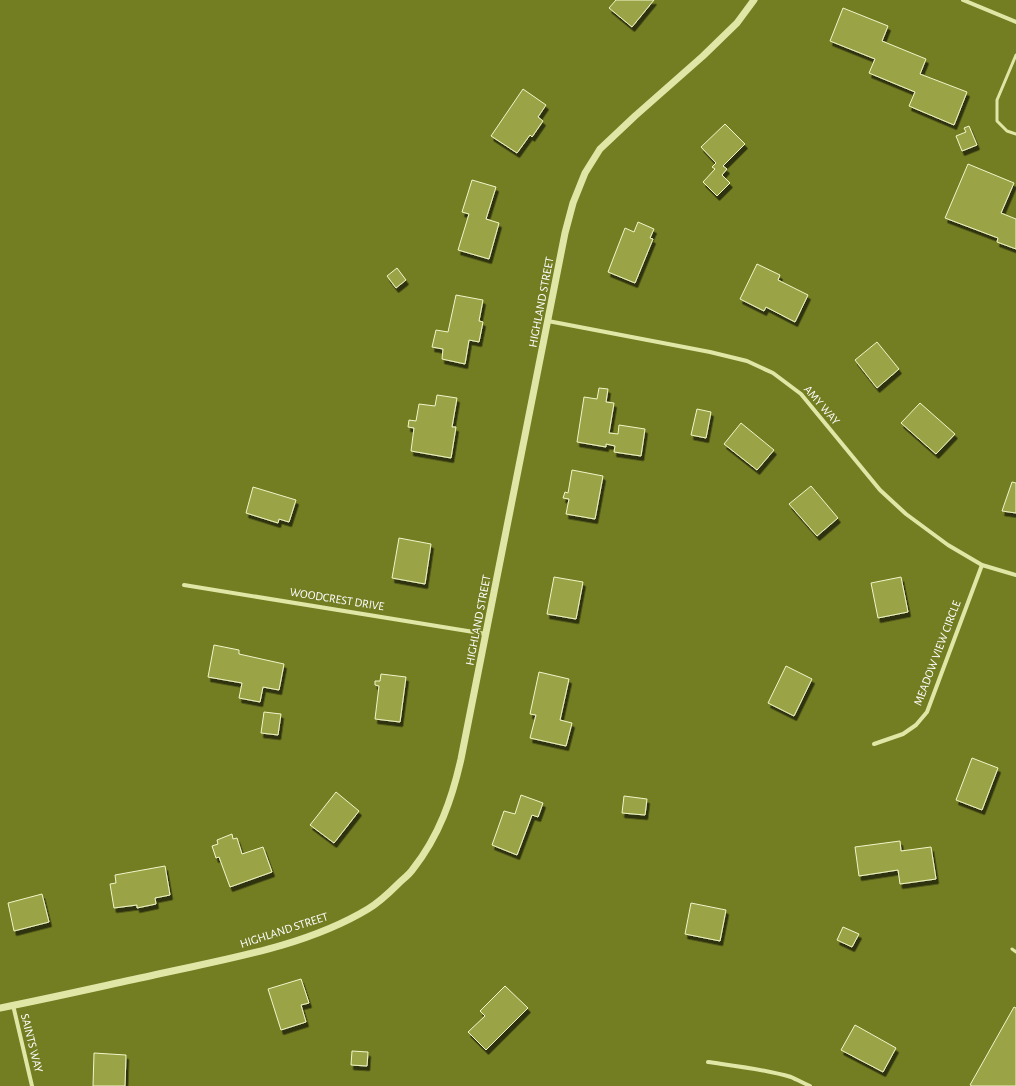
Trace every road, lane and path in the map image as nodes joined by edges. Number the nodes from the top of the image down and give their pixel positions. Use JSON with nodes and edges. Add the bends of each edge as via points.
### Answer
{"nodes":[{"id":1,"x":754,"y":0,"type":"edge"},
{"id":2,"x":963,"y":0,"type":"edge"},
{"id":3,"x":1016,"y":22,"type":"edge"},
{"id":4,"x":1016,"y":55,"type":"edge"},
{"id":5,"x":1016,"y":134,"type":"edge"},
{"id":6,"x":548,"y":321,"type":"junction"},
{"id":7,"x":982,"y":565,"type":"junction"},
{"id":8,"x":1016,"y":575,"type":"edge"},
{"id":9,"x":184,"y":585,"type":"dead end"},
{"id":10,"x":486,"y":634,"type":"junction"},
{"id":11,"x":874,"y":744,"type":"dead end"},
{"id":12,"x":1012,"y":949,"type":"dead end"},
{"id":13,"x":1016,"y":952,"type":"edge"},
{"id":14,"x":13,"y":1006,"type":"junction"},
{"id":15,"x":0,"y":1008,"type":"edge"},
{"id":16,"x":708,"y":1062,"type":"dead end"},
{"id":17,"x":32,"y":1086,"type":"edge"},
{"id":18,"x":810,"y":1086,"type":"edge"}],
"edges":[{"from":1,"to":6,"type":"street","name":"HIGHLAND STREET","via":[[737,23],[703,56],[600,149],[585,173],[573,203]]},
{"from":2,"to":3,"type":"street"},
{"from":4,"to":5,"type":"lane","via":[[997,100],[996,121],[1007,131]]},
{"from":6,"to":7,"type":"street","name":"AMY WAY","via":[[710,352],[747,361],[773,373],[801,394],[880,490],[906,514],[948,545]]},
{"from":6,"to":10,"type":"street","name":"HIGHLAND STREET"},
{"from":7,"to":8,"type":"street","name":"AMY WAY"},
{"from":7,"to":11,"type":"street","name":"MEADOW VIEW CIRCLE","via":[[926,712],[916,725],[903,734]]},
{"from":9,"to":10,"type":"street","name":"WOODCREST DRIVE"},
{"from":10,"to":14,"type":"street","name":"HIGHLAND STREET","via":[[460,766],[445,816],[413,870],[392,890],[369,908],[344,922],[273,947]]},
{"from":12,"to":13,"type":"lane"},
{"from":14,"to":15,"type":"street","name":"HIGHLAND STREET"},
{"from":14,"to":17,"type":"street","name":"SAINTS WAY"},
{"from":16,"to":18,"type":"street","via":[[773,1072]]}]}
